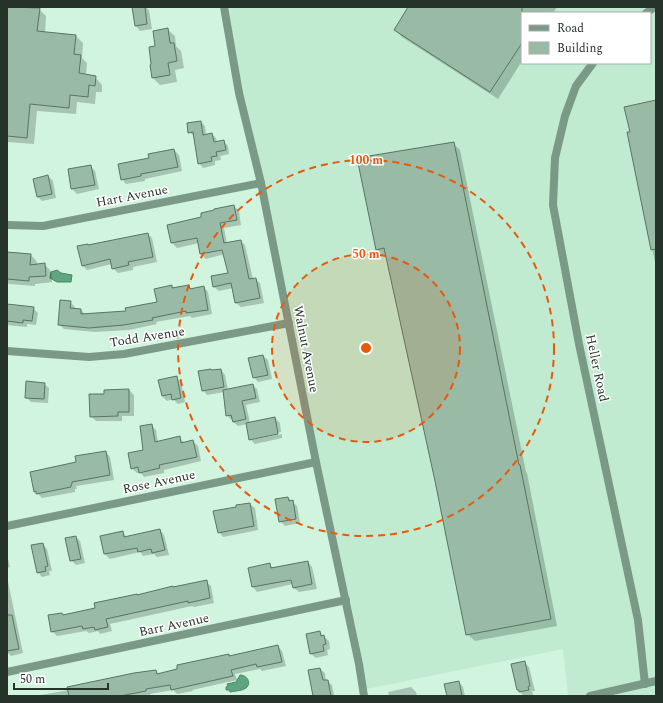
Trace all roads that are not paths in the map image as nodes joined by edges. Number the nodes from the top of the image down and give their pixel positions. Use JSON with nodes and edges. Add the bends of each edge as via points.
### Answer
{"nodes":[{"id":1,"x":224,"y":7,"type":"edge"},
{"id":2,"x":592,"y":64,"type":"edge"},
{"id":3,"x":261,"y":183,"type":"junction"},
{"id":4,"x":7,"y":225,"type":"edge"},
{"id":5,"x":289,"y":323,"type":"junction"},
{"id":6,"x":7,"y":351,"type":"edge"},
{"id":7,"x":316,"y":462,"type":"junction"},
{"id":8,"x":7,"y":526,"type":"edge"},
{"id":9,"x":346,"y":600,"type":"junction"},
{"id":10,"x":7,"y":672,"type":"edge"},
{"id":11,"x":656,"y":681,"type":"edge"},
{"id":12,"x":645,"y":684,"type":"junction"},
{"id":13,"x":364,"y":696,"type":"edge"},
{"id":14,"x":590,"y":696,"type":"edge"}],
"edges":[{"from":1,"to":3,"type":"street","name":"Walnut Avenue","via":[[239,94]]},
{"from":2,"to":12,"type":"street","name":"Heller Road","via":[[576,86],[565,116],[555,158],[553,206],[579,344],[638,620]]},
{"from":3,"to":4,"type":"street","name":"Hart Avenue","via":[[43,226]]},
{"from":3,"to":5,"type":"street","name":"Walnut Avenue"},
{"from":5,"to":6,"type":"street","name":"Todd Avenue","via":[[124,354],[88,357]]},
{"from":5,"to":7,"type":"street","name":"Walnut Avenue"},
{"from":7,"to":8,"type":"street","name":"Rose Avenue"},
{"from":7,"to":9,"type":"street","name":"Walnut Avenue"},
{"from":9,"to":10,"type":"street","name":"Barr Avenue"},
{"from":9,"to":13,"type":"street","name":"Walnut Avenue"},
{"from":11,"to":12,"type":"street"},
{"from":12,"to":14,"type":"street"}]}
